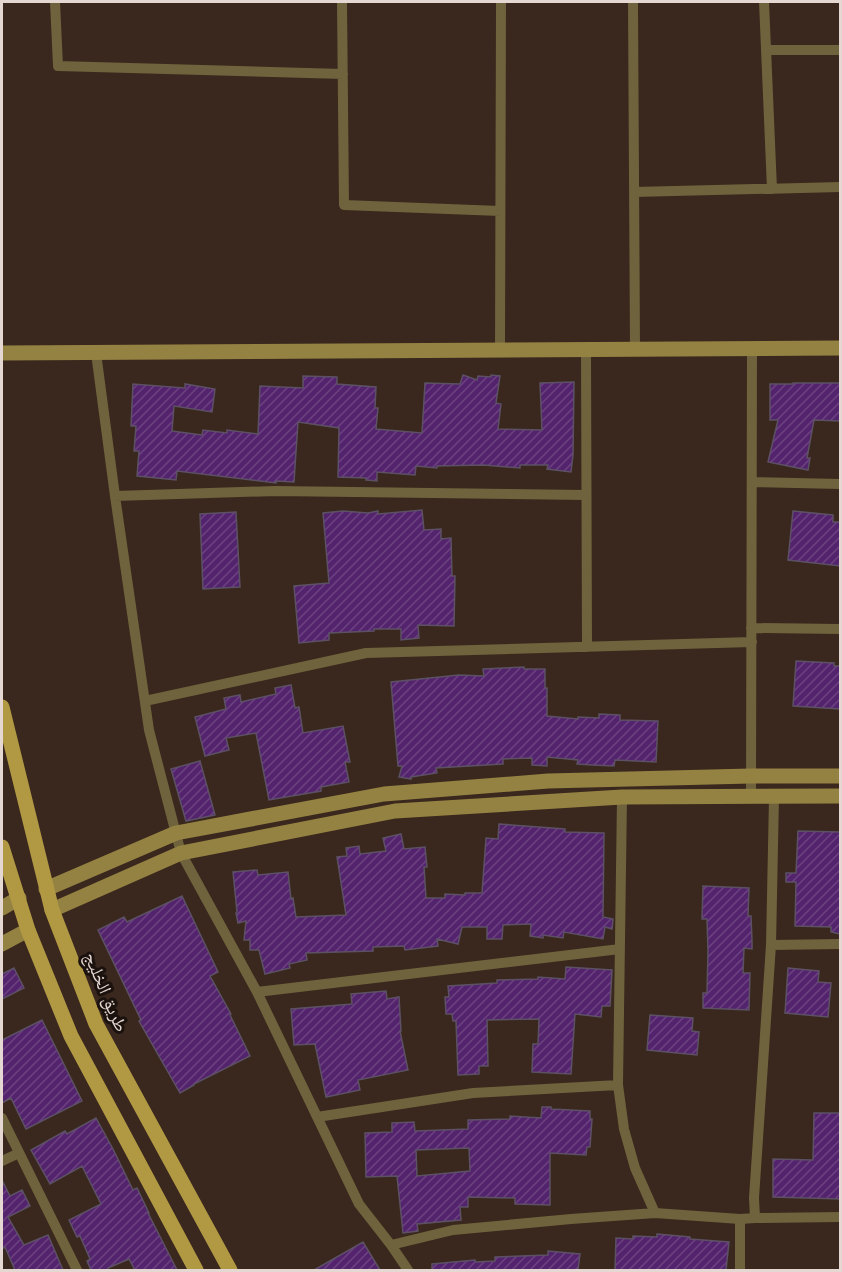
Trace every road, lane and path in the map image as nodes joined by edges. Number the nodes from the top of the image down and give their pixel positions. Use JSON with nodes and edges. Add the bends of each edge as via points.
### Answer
{"nodes":[{"id":1,"x":55,"y":2,"type":"edge"},
{"id":2,"x":342,"y":2,"type":"edge"},
{"id":3,"x":501,"y":2,"type":"edge"},
{"id":4,"x":633,"y":2,"type":"edge"},
{"id":5,"x":764,"y":2,"type":"edge"},
{"id":6,"x":766,"y":50,"type":"junction"},
{"id":7,"x":840,"y":51,"type":"edge"},
{"id":8,"x":343,"y":74,"type":"junction"},
{"id":9,"x":840,"y":187,"type":"edge"},
{"id":10,"x":772,"y":189,"type":"junction"},
{"id":11,"x":634,"y":192,"type":"junction"},
{"id":12,"x":500,"y":211,"type":"junction"},
{"id":13,"x":840,"y":348,"type":"edge"},
{"id":14,"x":752,"y":349,"type":"junction"},
{"id":15,"x":500,"y":350,"type":"junction"},
{"id":16,"x":586,"y":350,"type":"junction"},
{"id":17,"x":635,"y":350,"type":"junction"},
{"id":18,"x":96,"y":352,"type":"junction"},
{"id":19,"x":2,"y":353,"type":"edge"},
{"id":20,"x":752,"y":482,"type":"junction"},
{"id":21,"x":840,"y":484,"type":"edge"},
{"id":22,"x":586,"y":495,"type":"junction"},
{"id":23,"x":115,"y":496,"type":"junction"},
{"id":24,"x":752,"y":628,"type":"junction"},
{"id":25,"x":840,"y":629,"type":"edge"},
{"id":26,"x":752,"y":642,"type":"junction"},
{"id":27,"x":587,"y":646,"type":"junction"},
{"id":28,"x":145,"y":701,"type":"junction"},
{"id":29,"x":2,"y":707,"type":"edge"},
{"id":30,"x":751,"y":776,"type":"junction"},
{"id":31,"x":840,"y":776,"type":"edge"},
{"id":32,"x":622,"y":796,"type":"junction"},
{"id":33,"x":840,"y":796,"type":"edge"},
{"id":34,"x":751,"y":797,"type":"junction"},
{"id":35,"x":774,"y":797,"type":"junction"},
{"id":36,"x":176,"y":833,"type":"junction"},
{"id":37,"x":2,"y":847,"type":"edge"},
{"id":38,"x":182,"y":853,"type":"junction"},
{"id":39,"x":46,"y":889,"type":"junction"},
{"id":40,"x":19,"y":898,"type":"junction"},
{"id":41,"x":2,"y":908,"type":"edge"},
{"id":42,"x":52,"y":910,"type":"junction"},
{"id":43,"x":27,"y":930,"type":"junction"},
{"id":44,"x":2,"y":944,"type":"edge"},
{"id":45,"x":840,"y":944,"type":"edge"},
{"id":46,"x":771,"y":945,"type":"junction"},
{"id":47,"x":620,"y":949,"type":"junction"},
{"id":48,"x":257,"y":992,"type":"junction"},
{"id":49,"x":618,"y":1085,"type":"junction"},
{"id":50,"x":317,"y":1117,"type":"junction"},
{"id":51,"x":2,"y":1118,"type":"edge"},
{"id":52,"x":19,"y":1153,"type":"junction"},
{"id":53,"x":2,"y":1161,"type":"edge"},
{"id":54,"x":655,"y":1213,"type":"junction"},
{"id":55,"x":840,"y":1217,"type":"edge"},
{"id":56,"x":755,"y":1218,"type":"junction"},
{"id":57,"x":740,"y":1219,"type":"junction"},
{"id":58,"x":391,"y":1245,"type":"junction"},
{"id":59,"x":76,"y":1270,"type":"edge"},
{"id":60,"x":196,"y":1270,"type":"edge"},
{"id":61,"x":230,"y":1270,"type":"edge"},
{"id":62,"x":408,"y":1270,"type":"edge"},
{"id":63,"x":740,"y":1270,"type":"edge"}],
"edges":[{"from":1,"to":8,"type":"street","via":[[58,66]]},
{"from":2,"to":8,"type":"street"},
{"from":3,"to":12,"type":"street"},
{"from":4,"to":11,"type":"street"},
{"from":5,"to":6,"type":"street"},
{"from":6,"to":7,"type":"street"},
{"from":6,"to":10,"type":"street"},
{"from":8,"to":12,"type":"street","via":[[344,205]]},
{"from":9,"to":10,"type":"street"},
{"from":10,"to":11,"type":"street"},
{"from":11,"to":17,"type":"street"},
{"from":12,"to":15,"type":"street"},
{"from":13,"to":14,"type":"street"},
{"from":14,"to":17,"type":"street"},
{"from":14,"to":20,"type":"street"},
{"from":15,"to":16,"type":"street"},
{"from":15,"to":18,"type":"street"},
{"from":16,"to":17,"type":"street"},
{"from":16,"to":22,"type":"street"},
{"from":18,"to":19,"type":"street"},
{"from":18,"to":23,"type":"street"},
{"from":20,"to":21,"type":"street"},
{"from":20,"to":24,"type":"street"},
{"from":22,"to":23,"type":"street","via":[[275,491]]},
{"from":22,"to":27,"type":"street"},
{"from":23,"to":28,"type":"street"},
{"from":24,"to":25,"type":"street"},
{"from":24,"to":26,"type":"street"},
{"from":26,"to":27,"type":"street"},
{"from":26,"to":30,"type":"street"},
{"from":27,"to":28,"type":"street","via":[[366,653]]},
{"from":28,"to":36,"type":"street"},
{"from":29,"to":39,"type":"main road","name":"طريق الخليج"},
{"from":30,"to":31,"type":"street"},
{"from":30,"to":34,"type":"street"},
{"from":30,"to":36,"type":"street","via":[[548,781],[384,794]]},
{"from":32,"to":34,"type":"street"},
{"from":32,"to":38,"type":"street","via":[[395,811]]},
{"from":32,"to":47,"type":"street"},
{"from":33,"to":35,"type":"street"},
{"from":34,"to":35,"type":"street"},
{"from":35,"to":46,"type":"street"},
{"from":36,"to":38,"type":"street"},
{"from":36,"to":39,"type":"street"},
{"from":37,"to":40,"type":"main road"},
{"from":38,"to":42,"type":"street"},
{"from":38,"to":48,"type":"street"},
{"from":39,"to":42,"type":"main road","name":"طريق الخليج"},
{"from":40,"to":41,"type":"street"},
{"from":40,"to":43,"type":"main road"},
{"from":42,"to":61,"type":"main road","name":"طريق الخليج","via":[[96,1024]]},
{"from":43,"to":44,"type":"street"},
{"from":43,"to":60,"type":"main road","via":[[71,1036]]},
{"from":45,"to":46,"type":"street"},
{"from":46,"to":56,"type":"street"},
{"from":47,"to":48,"type":"street"},
{"from":47,"to":49,"type":"street"},
{"from":48,"to":50,"type":"street"},
{"from":49,"to":50,"type":"street","via":[[473,1093]]},
{"from":49,"to":54,"type":"street","via":[[635,1168]]},
{"from":50,"to":58,"type":"street","via":[[359,1204]]},
{"from":51,"to":52,"type":"street"},
{"from":52,"to":53,"type":"street"},
{"from":52,"to":59,"type":"street"},
{"from":54,"to":57,"type":"street"},
{"from":54,"to":58,"type":"street","via":[[453,1230]]},
{"from":55,"to":56,"type":"street"},
{"from":56,"to":57,"type":"street"},
{"from":57,"to":63,"type":"street"},
{"from":58,"to":62,"type":"street"}]}
